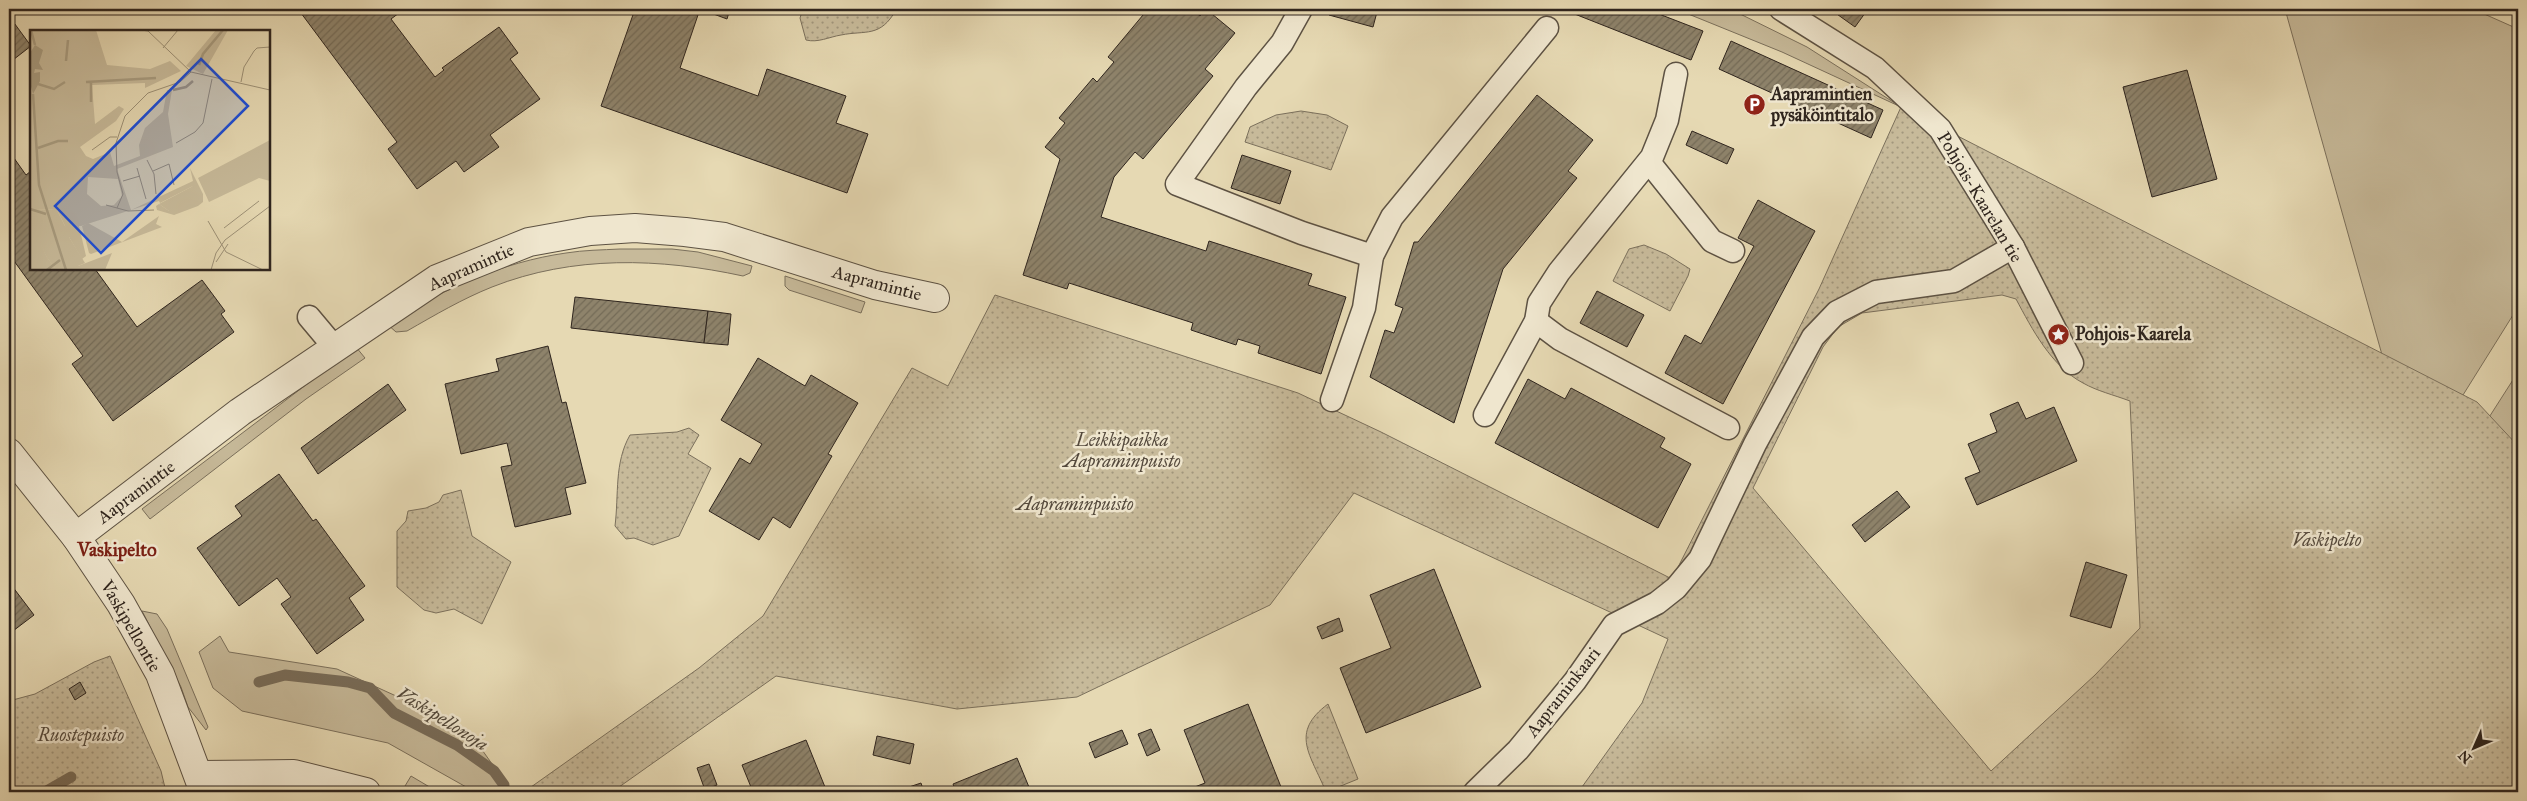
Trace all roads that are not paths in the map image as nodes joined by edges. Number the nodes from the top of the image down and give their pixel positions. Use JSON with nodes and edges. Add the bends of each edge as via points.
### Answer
{"nodes":[{"id":1,"x":1301,"y":9,"type":"edge"},
{"id":2,"x":1781,"y":9,"type":"edge"},
{"id":3,"x":1547,"y":28,"type":"dead end"},
{"id":4,"x":1676,"y":74,"type":"dead end"},
{"id":5,"x":1649,"y":162,"type":"junction"},
{"id":6,"x":2013,"y":247,"type":"junction"},
{"id":7,"x":1733,"y":251,"type":"dead end"},
{"id":8,"x":1372,"y":256,"type":"junction"},
{"id":9,"x":935,"y":298,"type":"dead end"},
{"id":10,"x":309,"y":317,"type":"dead end"},
{"id":11,"x":1536,"y":321,"type":"junction"},
{"id":12,"x":335,"y":348,"type":"junction"},
{"id":13,"x":2072,"y":363,"type":"dead end"},
{"id":14,"x":1332,"y":400,"type":"dead end"},
{"id":15,"x":1485,"y":415,"type":"dead end"},
{"id":16,"x":1728,"y":428,"type":"dead end"},
{"id":17,"x":9,"y":453,"type":"edge"},
{"id":18,"x":76,"y":537,"type":"junction"},
{"id":19,"x":201,"y":784,"type":"edge"},
{"id":20,"x":366,"y":792,"type":"edge"},
{"id":21,"x":1475,"y":792,"type":"edge"}],
"edges":[{"from":1,"to":8,"type":"lane","via":[[1282,43],[1246,87],[1177,184],[1302,233]]},
{"from":2,"to":6,"type":"lane","name":"Pohjois-Kaarelan tie","via":[[1875,68],[1940,129]]},
{"from":3,"to":8,"type":"lane","via":[[1392,217]]},
{"from":4,"to":5,"type":"lane","via":[[1667,120]]},
{"from":5,"to":7,"type":"lane","via":[[1712,241]]},
{"from":5,"to":11,"type":"lane","via":[[1559,272],[1539,303]]},
{"from":6,"to":13,"type":"lane","name":"Pohjois-Kaarelan tie"},
{"from":6,"to":21,"type":"lane","name":"Aapraminkaari","via":[[1954,281],[1876,292],[1837,312],[1813,337],[1755,444],[1700,559],[1676,588],[1657,603],[1614,625],[1574,682],[1518,750]]},
{"from":8,"to":14,"type":"lane","via":[[1364,308]]},
{"from":9,"to":12,"type":"street","name":"Aapramintie","via":[[874,284],[724,237],[635,228],[590,231],[529,242],[437,278]]},
{"from":10,"to":12,"type":"lane"},
{"from":11,"to":15,"type":"lane"},
{"from":11,"to":16,"type":"lane","via":[[1560,339]]},
{"from":12,"to":18,"type":"street","name":"Aapramintie","via":[[240,412]]},
{"from":17,"to":18,"type":"street","name":"Vaskipellontie"},
{"from":18,"to":19,"type":"street","name":"Vaskipellontie","via":[[160,674]]},
{"from":19,"to":20,"type":"street","via":[[294,774]]}]}
